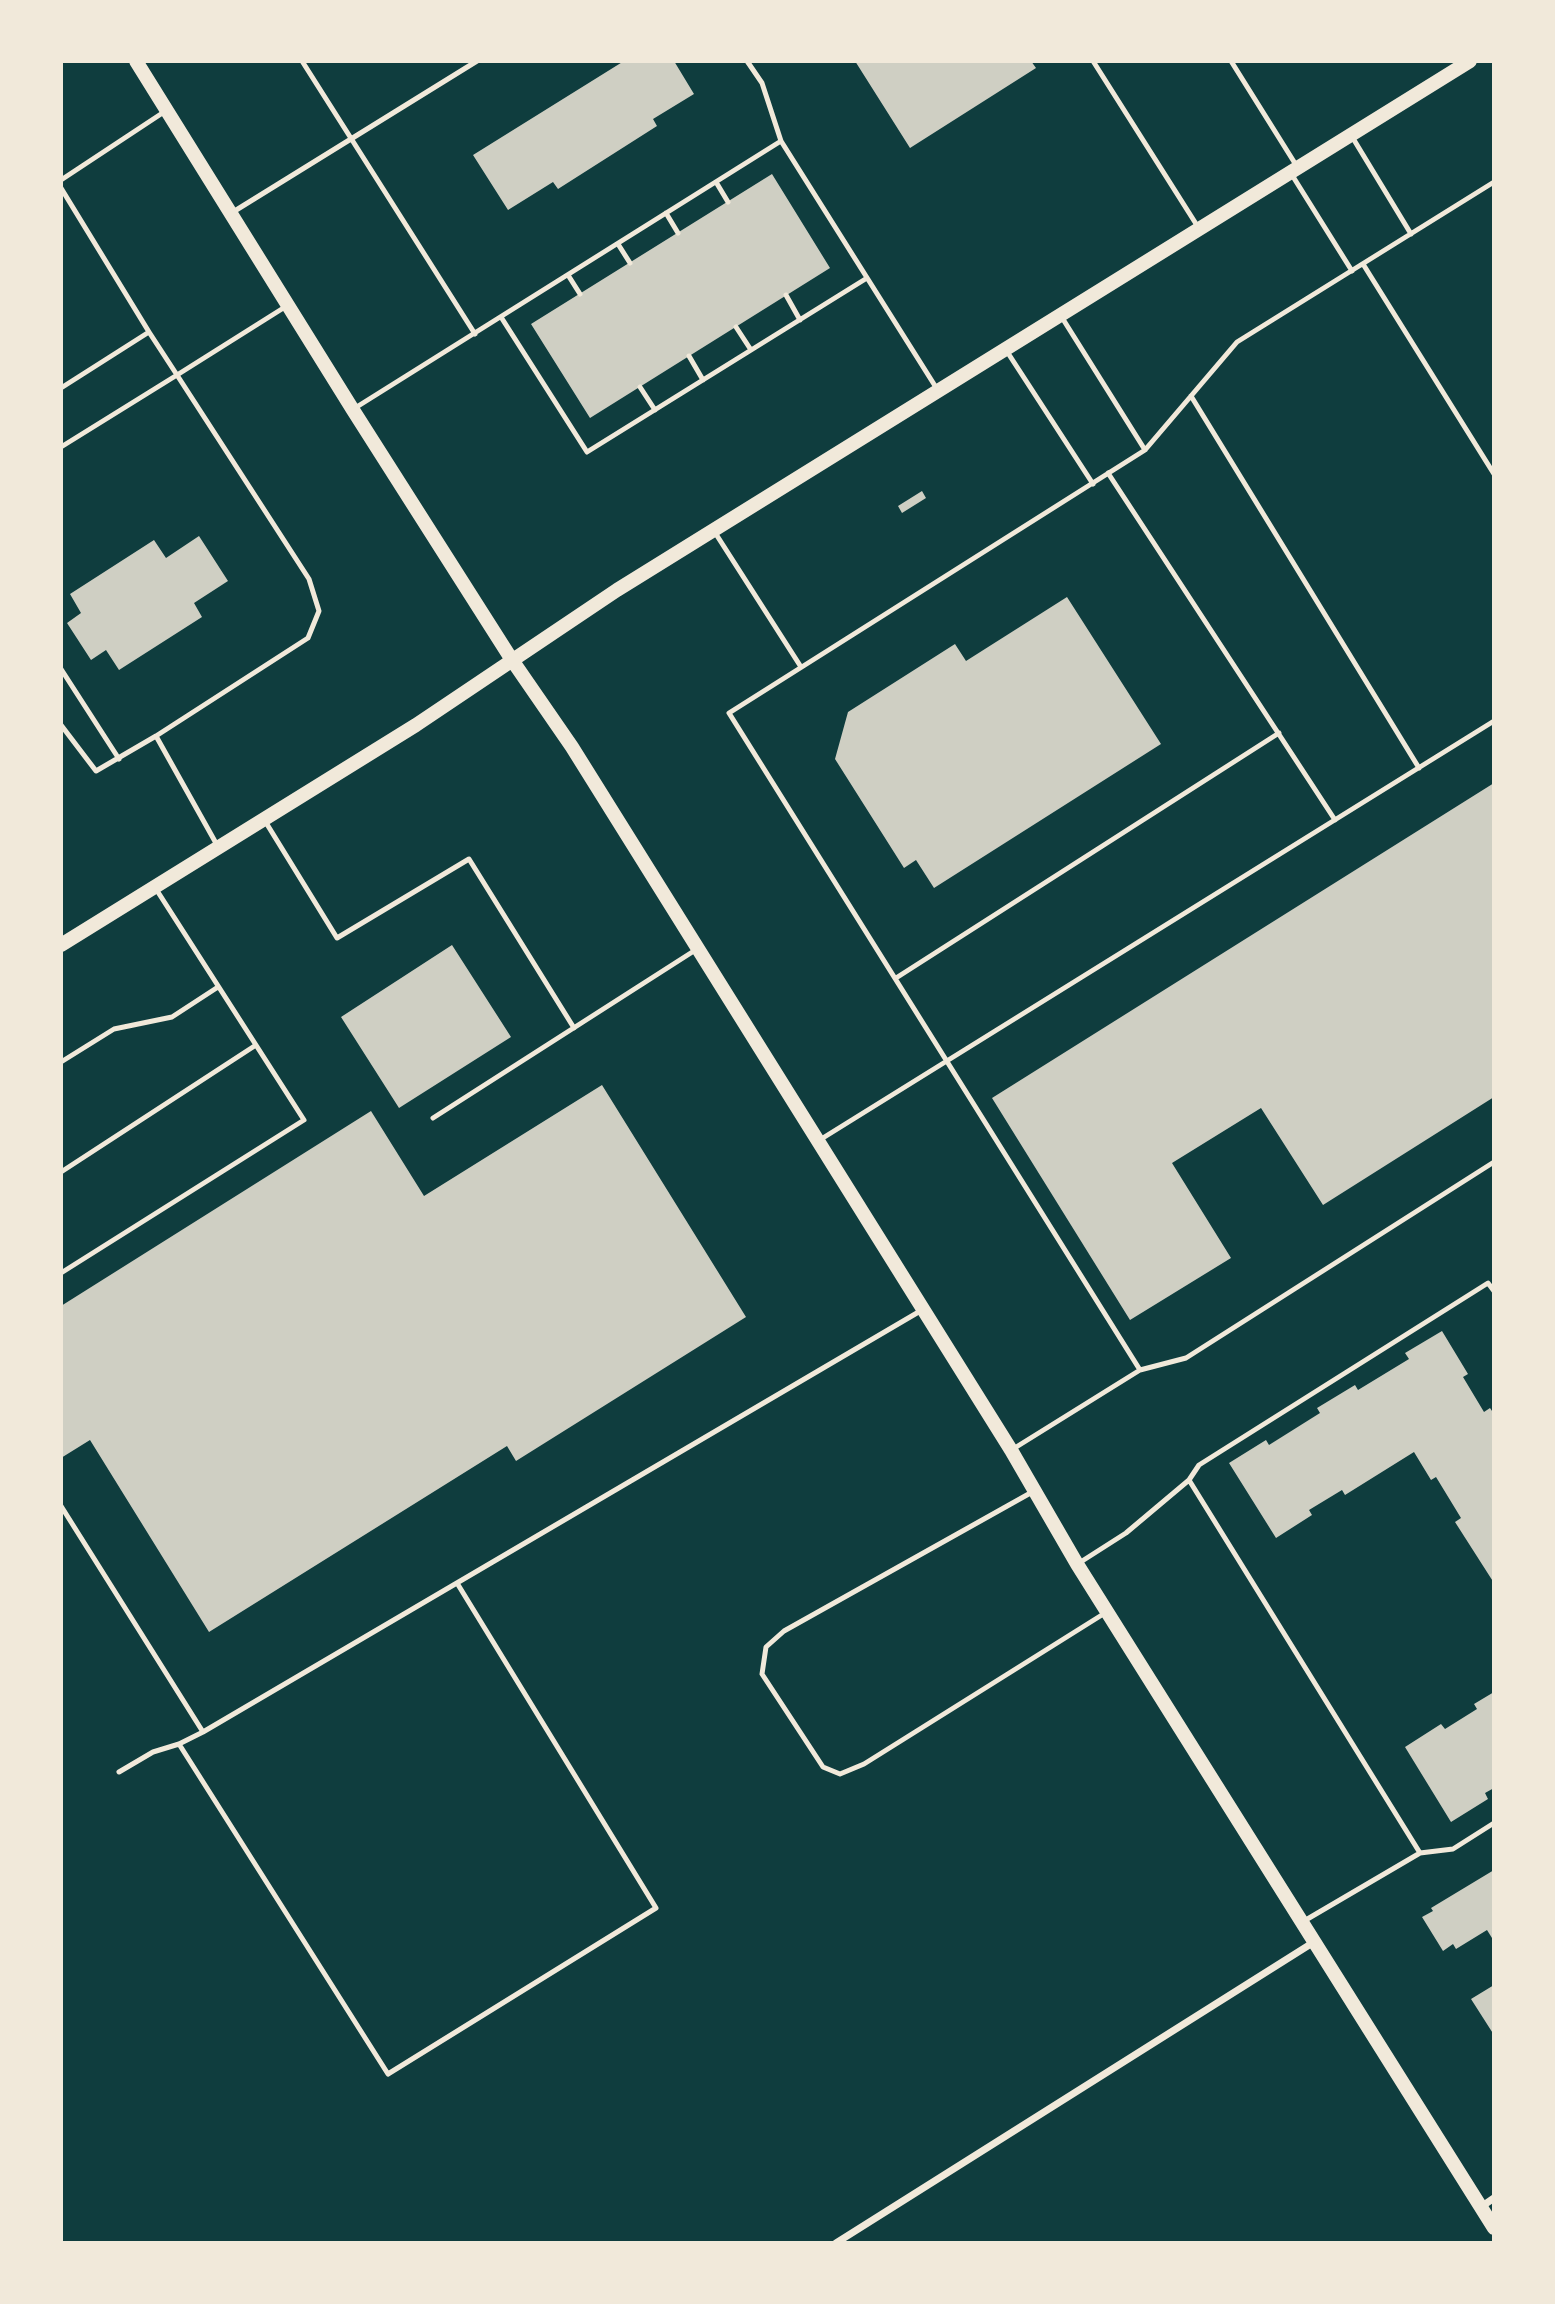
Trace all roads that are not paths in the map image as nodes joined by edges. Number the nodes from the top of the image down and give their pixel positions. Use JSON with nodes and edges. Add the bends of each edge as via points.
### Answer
{"nodes":[{"id":1,"x":136,"y":61,"type":"edge"},
{"id":2,"x":302,"y":61,"type":"edge"},
{"id":3,"x":477,"y":61,"type":"edge"},
{"id":4,"x":747,"y":61,"type":"edge"},
{"id":5,"x":1093,"y":61,"type":"edge"},
{"id":6,"x":1231,"y":61,"type":"edge"},
{"id":7,"x":1470,"y":61,"type":"edge"},
{"id":8,"x":167,"y":110,"type":"junction"},
{"id":9,"x":1351,"y":135,"type":"junction"},
{"id":10,"x":351,"y":139,"type":"junction"},
{"id":11,"x":782,"y":141,"type":"junction"},
{"id":12,"x":1294,"y":170,"type":"junction"},
{"id":13,"x":61,"y":180,"type":"edge"},
{"id":14,"x":716,"y":182,"type":"junction"},
{"id":15,"x":1494,"y":182,"type":"edge"},
{"id":16,"x":61,"y":188,"type":"edge"},
{"id":17,"x":728,"y":202,"type":"dead end"},
{"id":18,"x":666,"y":213,"type":"junction"},
{"id":19,"x":229,"y":214,"type":"junction"},
{"id":20,"x":1199,"y":229,"type":"junction"},
{"id":21,"x":678,"y":233,"type":"dead end"},
{"id":22,"x":1411,"y":234,"type":"junction"},
{"id":23,"x":618,"y":243,"type":"junction"},
{"id":24,"x":630,"y":263,"type":"dead end"},
{"id":25,"x":1363,"y":264,"type":"junction"},
{"id":26,"x":1352,"y":271,"type":"junction"},
{"id":27,"x":568,"y":275,"type":"junction"},
{"id":28,"x":867,"y":278,"type":"junction"},
{"id":29,"x":580,"y":294,"type":"dead end"},
{"id":30,"x":786,"y":295,"type":"dead end"},
{"id":31,"x":287,"y":306,"type":"junction"},
{"id":32,"x":1060,"y":315,"type":"junction"},
{"id":33,"x":501,"y":317,"type":"junction"},
{"id":34,"x":800,"y":320,"type":"junction"},
{"id":35,"x":736,"y":327,"type":"dead end"},
{"id":36,"x":149,"y":332,"type":"junction"},
{"id":37,"x":475,"y":334,"type":"junction"},
{"id":38,"x":1006,"y":349,"type":"junction"},
{"id":39,"x":751,"y":350,"type":"junction"},
{"id":40,"x":688,"y":356,"type":"dead end"},
{"id":41,"x":177,"y":375,"type":"junction"},
{"id":42,"x":703,"y":380,"type":"junction"},
{"id":43,"x":640,"y":387,"type":"dead end"},
{"id":44,"x":61,"y":388,"type":"edge"},
{"id":45,"x":937,"y":391,"type":"junction"},
{"id":46,"x":1191,"y":396,"type":"junction"},
{"id":47,"x":353,"y":410,"type":"junction"},
{"id":48,"x":655,"y":410,"type":"junction"},
{"id":49,"x":61,"y":447,"type":"edge"},
{"id":50,"x":1145,"y":450,"type":"junction"},
{"id":51,"x":1108,"y":473,"type":"junction"},
{"id":52,"x":1494,"y":474,"type":"edge"},
{"id":53,"x":1093,"y":484,"type":"junction"},
{"id":54,"x":714,"y":530,"type":"junction"},
{"id":55,"x":512,"y":660,"type":"junction"},
{"id":56,"x":801,"y":667,"type":"junction"},
{"id":57,"x":61,"y":669,"type":"edge"},
{"id":58,"x":1494,"y":722,"type":"edge"},
{"id":59,"x":61,"y":725,"type":"edge"},
{"id":60,"x":1279,"y":733,"type":"junction"},
{"id":61,"x":156,"y":737,"type":"junction"},
{"id":62,"x":118,"y":759,"type":"junction"},
{"id":63,"x":1419,"y":768,"type":"junction"},
{"id":64,"x":264,"y":820,"type":"junction"},
{"id":65,"x":1335,"y":820,"type":"junction"},
{"id":66,"x":219,"y":848,"type":"junction"},
{"id":67,"x":154,"y":887,"type":"junction"},
{"id":68,"x":61,"y":945,"type":"edge"},
{"id":69,"x":698,"y":949,"type":"junction"},
{"id":70,"x":896,"y":978,"type":"junction"},
{"id":71,"x":218,"y":987,"type":"junction"},
{"id":72,"x":574,"y":1028,"type":"junction"},
{"id":73,"x":256,"y":1045,"type":"junction"},
{"id":74,"x":947,"y":1059,"type":"junction"},
{"id":75,"x":61,"y":1062,"type":"edge"},
{"id":76,"x":433,"y":1118,"type":"dead end"},
{"id":77,"x":817,"y":1141,"type":"junction"},
{"id":78,"x":1494,"y":1162,"type":"edge"},
{"id":79,"x":61,"y":1172,"type":"edge"},
{"id":80,"x":61,"y":1272,"type":"edge"},
{"id":81,"x":1494,"y":1291,"type":"edge"},
{"id":82,"x":922,"y":1310,"type":"junction"},
{"id":83,"x":1140,"y":1370,"type":"junction"},
{"id":84,"x":1011,"y":1450,"type":"junction"},
{"id":85,"x":1189,"y":1480,"type":"junction"},
{"id":86,"x":1034,"y":1491,"type":"junction"},
{"id":87,"x":61,"y":1506,"type":"edge"},
{"id":88,"x":1077,"y":1564,"type":"junction"},
{"id":89,"x":457,"y":1583,"type":"junction"},
{"id":90,"x":1107,"y":1612,"type":"junction"},
{"id":91,"x":203,"y":1732,"type":"junction"},
{"id":92,"x":179,"y":1744,"type":"junction"},
{"id":93,"x":119,"y":1772,"type":"dead end"},
{"id":94,"x":1494,"y":1824,"type":"edge"},
{"id":95,"x":1420,"y":1853,"type":"junction"},
{"id":96,"x":1302,"y":1922,"type":"junction"},
{"id":97,"x":1314,"y":1942,"type":"junction"},
{"id":98,"x":1494,"y":2198,"type":"edge"},
{"id":99,"x":1480,"y":2207,"type":"junction"},
{"id":100,"x":1494,"y":2228,"type":"edge"},
{"id":101,"x":836,"y":2243,"type":"edge"}],
"edges":[{"from":1,"to":8,"type":"main road"},
{"from":2,"to":10,"type":"lane"},
{"from":3,"to":10,"type":"lane"},
{"from":4,"to":11,"type":"lane","via":[[762,83]]},
{"from":5,"to":20,"type":"lane"},
{"from":6,"to":12,"type":"lane"},
{"from":7,"to":9,"type":"main road"},
{"from":8,"to":13,"type":"lane"},
{"from":8,"to":19,"type":"main road"},
{"from":9,"to":12,"type":"main road"},
{"from":9,"to":22,"type":"lane"},
{"from":10,"to":19,"type":"lane"},
{"from":10,"to":37,"type":"lane"},
{"from":11,"to":14,"type":"lane"},
{"from":11,"to":28,"type":"lane"},
{"from":12,"to":20,"type":"main road"},
{"from":12,"to":26,"type":"lane"},
{"from":14,"to":17,"type":"lane"},
{"from":14,"to":18,"type":"lane"},
{"from":15,"to":22,"type":"lane"},
{"from":16,"to":36,"type":"lane"},
{"from":18,"to":21,"type":"lane"},
{"from":18,"to":23,"type":"lane"},
{"from":19,"to":31,"type":"main road"},
{"from":20,"to":32,"type":"main road"},
{"from":22,"to":25,"type":"lane"},
{"from":23,"to":24,"type":"lane"},
{"from":23,"to":27,"type":"lane"},
{"from":25,"to":26,"type":"lane"},
{"from":25,"to":52,"type":"lane"},
{"from":26,"to":46,"type":"lane","via":[[1237,342]]},
{"from":27,"to":29,"type":"lane"},
{"from":27,"to":33,"type":"lane"},
{"from":28,"to":34,"type":"lane"},
{"from":28,"to":45,"type":"lane"},
{"from":30,"to":34,"type":"lane"},
{"from":31,"to":41,"type":"lane"},
{"from":31,"to":47,"type":"main road"},
{"from":32,"to":38,"type":"main road"},
{"from":32,"to":50,"type":"lane"},
{"from":33,"to":37,"type":"lane"},
{"from":33,"to":48,"type":"lane","via":[[587,453]]},
{"from":34,"to":39,"type":"lane"},
{"from":35,"to":39,"type":"lane"},
{"from":36,"to":41,"type":"lane"},
{"from":36,"to":44,"type":"lane"},
{"from":37,"to":47,"type":"lane"},
{"from":38,"to":45,"type":"main road"},
{"from":38,"to":53,"type":"lane"},
{"from":39,"to":42,"type":"lane"},
{"from":40,"to":42,"type":"lane"},
{"from":41,"to":49,"type":"lane"},
{"from":41,"to":61,"type":"lane","via":[[309,579],[319,611],[308,638]]},
{"from":42,"to":48,"type":"lane"},
{"from":43,"to":48,"type":"lane"},
{"from":45,"to":54,"type":"main road"},
{"from":46,"to":50,"type":"lane"},
{"from":46,"to":63,"type":"lane"},
{"from":47,"to":55,"type":"main road"},
{"from":50,"to":51,"type":"lane"},
{"from":51,"to":53,"type":"lane"},
{"from":51,"to":60,"type":"lane"},
{"from":53,"to":56,"type":"lane"},
{"from":54,"to":55,"type":"main road"},
{"from":54,"to":56,"type":"lane"},
{"from":55,"to":64,"type":"main road"},
{"from":55,"to":69,"type":"main road"},
{"from":56,"to":70,"type":"lane","via":[[729,713]]},
{"from":57,"to":62,"type":"lane"},
{"from":58,"to":63,"type":"lane"},
{"from":59,"to":62,"type":"lane","via":[[96,771]]},
{"from":60,"to":65,"type":"lane"},
{"from":60,"to":70,"type":"lane"},
{"from":61,"to":62,"type":"lane"},
{"from":61,"to":66,"type":"lane"},
{"from":63,"to":65,"type":"lane"},
{"from":64,"to":66,"type":"main road"},
{"from":64,"to":72,"type":"lane","via":[[337,938],[468,859]]},
{"from":65,"to":74,"type":"lane"},
{"from":66,"to":67,"type":"main road"},
{"from":67,"to":68,"type":"main road"},
{"from":67,"to":71,"type":"lane"},
{"from":69,"to":72,"type":"lane"},
{"from":69,"to":77,"type":"main road"},
{"from":70,"to":74,"type":"lane"},
{"from":71,"to":73,"type":"lane"},
{"from":71,"to":75,"type":"lane","via":[[172,1017],[114,1029]]},
{"from":72,"to":76,"type":"lane"},
{"from":73,"to":79,"type":"lane"},
{"from":73,"to":80,"type":"lane","via":[[304,1120]]},
{"from":74,"to":77,"type":"lane"},
{"from":74,"to":83,"type":"lane"},
{"from":77,"to":82,"type":"main road"},
{"from":78,"to":83,"type":"lane","via":[[1186,1358]]},
{"from":81,"to":85,"type":"lane","via":[[1488,1283],[1199,1465]]},
{"from":82,"to":84,"type":"main road"},
{"from":82,"to":89,"type":"lane"},
{"from":83,"to":84,"type":"lane"},
{"from":84,"to":86,"type":"main road"},
{"from":85,"to":88,"type":"lane","via":[[1126,1533]]},
{"from":85,"to":95,"type":"lane"},
{"from":86,"to":88,"type":"main road"},
{"from":86,"to":90,"type":"lane","via":[[784,1631],[766,1647],[762,1674],[823,1767],[840,1774],[864,1764]]},
{"from":87,"to":91,"type":"lane"},
{"from":88,"to":90,"type":"main road"},
{"from":89,"to":91,"type":"lane"},
{"from":89,"to":92,"type":"lane","via":[[656,1908],[388,2074]]},
{"from":90,"to":96,"type":"main road"},
{"from":91,"to":92,"type":"lane"},
{"from":92,"to":93,"type":"lane","via":[[153,1752]]},
{"from":94,"to":95,"type":"lane","via":[[1453,1849]]},
{"from":95,"to":96,"type":"lane"},
{"from":96,"to":97,"type":"main road"},
{"from":97,"to":99,"type":"main road"},
{"from":97,"to":101,"type":"street"},
{"from":98,"to":99,"type":"street"},
{"from":99,"to":100,"type":"main road"}]}
